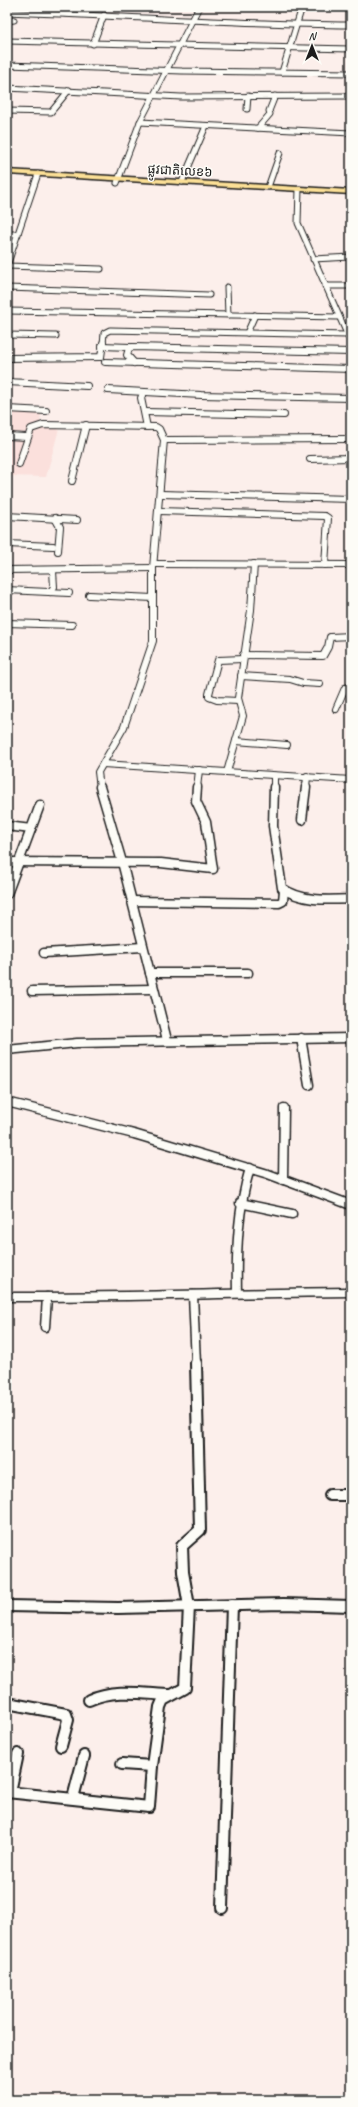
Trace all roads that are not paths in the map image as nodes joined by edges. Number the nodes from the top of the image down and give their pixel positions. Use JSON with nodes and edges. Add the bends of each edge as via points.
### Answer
{"nodes":[{"id":1,"x":19,"y":7,"type":"edge"},
{"id":2,"x":199,"y":7,"type":"edge"},
{"id":3,"x":302,"y":7,"type":"edge"},
{"id":4,"x":7,"y":12,"type":"edge"},
{"id":5,"x":17,"y":13,"type":"junction"},
{"id":6,"x":104,"y":16,"type":"junction"},
{"id":7,"x":14,"y":20,"type":"dead end"},
{"id":8,"x":192,"y":20,"type":"junction"},
{"id":9,"x":7,"y":21,"type":"edge"},
{"id":10,"x":296,"y":25,"type":"junction"},
{"id":11,"x":351,"y":25,"type":"edge"},
{"id":12,"x":7,"y":41,"type":"edge"},
{"id":13,"x":93,"y":44,"type":"junction"},
{"id":14,"x":180,"y":46,"type":"junction"},
{"id":15,"x":289,"y":47,"type":"junction"},
{"id":16,"x":351,"y":49,"type":"edge"},
{"id":17,"x":7,"y":65,"type":"edge"},
{"id":18,"x":166,"y":70,"type":"junction"},
{"id":19,"x":282,"y":72,"type":"junction"},
{"id":20,"x":351,"y":73,"type":"edge"},
{"id":21,"x":7,"y":88,"type":"edge"},
{"id":22,"x":69,"y":90,"type":"junction"},
{"id":23,"x":153,"y":94,"type":"junction"},
{"id":24,"x":248,"y":96,"type":"junction"},
{"id":25,"x":275,"y":96,"type":"junction"},
{"id":26,"x":351,"y":96,"type":"edge"},
{"id":27,"x":247,"y":109,"type":"dead end"},
{"id":28,"x":7,"y":111,"type":"edge"},
{"id":29,"x":140,"y":122,"type":"junction"},
{"id":30,"x":206,"y":126,"type":"junction"},
{"id":31,"x":258,"y":128,"type":"junction"},
{"id":32,"x":351,"y":133,"type":"edge"},
{"id":33,"x":280,"y":153,"type":"dead end"},
{"id":34,"x":7,"y":172,"type":"edge"},
{"id":35,"x":7,"y":176,"type":"edge"},
{"id":36,"x":36,"y":176,"type":"junction"},
{"id":37,"x":118,"y":181,"type":"junction"},
{"id":38,"x":182,"y":182,"type":"junction"},
{"id":39,"x":268,"y":187,"type":"junction"},
{"id":40,"x":298,"y":191,"type":"junction"},
{"id":41,"x":351,"y":192,"type":"edge"},
{"id":42,"x":351,"y":196,"type":"edge"},
{"id":43,"x":7,"y":234,"type":"edge"},
{"id":44,"x":18,"y":234,"type":"junction"},
{"id":45,"x":351,"y":257,"type":"edge"},
{"id":46,"x":313,"y":259,"type":"junction"},
{"id":47,"x":7,"y":266,"type":"edge"},
{"id":48,"x":101,"y":269,"type":"dead end"},
{"id":49,"x":325,"y":286,"type":"junction"},
{"id":50,"x":351,"y":286,"type":"edge"},
{"id":51,"x":7,"y":288,"type":"edge"},
{"id":52,"x":227,"y":288,"type":"dead end"},
{"id":53,"x":209,"y":295,"type":"dead end"},
{"id":54,"x":7,"y":311,"type":"edge"},
{"id":55,"x":228,"y":315,"type":"junction"},
{"id":56,"x":256,"y":315,"type":"junction"},
{"id":57,"x":339,"y":317,"type":"junction"},
{"id":58,"x":247,"y":333,"type":"junction"},
{"id":59,"x":347,"y":334,"type":"junction"},
{"id":60,"x":7,"y":335,"type":"edge"},
{"id":61,"x":56,"y":336,"type":"dead end"},
{"id":62,"x":351,"y":343,"type":"edge"},
{"id":63,"x":102,"y":346,"type":"junction"},
{"id":64,"x":130,"y":347,"type":"junction"},
{"id":65,"x":351,"y":352,"type":"edge"},
{"id":66,"x":7,"y":358,"type":"edge"},
{"id":67,"x":105,"y":362,"type":"dead end"},
{"id":68,"x":134,"y":363,"type":"junction"},
{"id":69,"x":351,"y":369,"type":"edge"},
{"id":70,"x":7,"y":382,"type":"edge"},
{"id":71,"x":87,"y":386,"type":"dead end"},
{"id":72,"x":108,"y":390,"type":"dead end"},
{"id":73,"x":142,"y":393,"type":"junction"},
{"id":74,"x":351,"y":398,"type":"edge"},
{"id":75,"x":7,"y":409,"type":"edge"},
{"id":76,"x":46,"y":411,"type":"dead end"},
{"id":77,"x":145,"y":412,"type":"junction"},
{"id":78,"x":284,"y":415,"type":"dead end"},
{"id":79,"x":86,"y":425,"type":"junction"},
{"id":80,"x":147,"y":427,"type":"junction"},
{"id":81,"x":7,"y":436,"type":"edge"},
{"id":82,"x":27,"y":437,"type":"junction"},
{"id":83,"x":351,"y":439,"type":"edge"},
{"id":84,"x":164,"y":440,"type":"junction"},
{"id":85,"x":351,"y":458,"type":"edge"},
{"id":86,"x":310,"y":459,"type":"dead end"},
{"id":87,"x":19,"y":464,"type":"dead end"},
{"id":88,"x":72,"y":481,"type":"dead end"},
{"id":89,"x":161,"y":494,"type":"junction"},
{"id":90,"x":351,"y":499,"type":"edge"},
{"id":91,"x":159,"y":511,"type":"junction"},
{"id":92,"x":7,"y":516,"type":"edge"},
{"id":93,"x":55,"y":518,"type":"junction"},
{"id":94,"x":77,"y":520,"type":"dead end"},
{"id":95,"x":7,"y":544,"type":"edge"},
{"id":96,"x":254,"y":564,"type":"junction"},
{"id":97,"x":325,"y":565,"type":"junction"},
{"id":98,"x":351,"y":565,"type":"edge"},
{"id":99,"x":154,"y":566,"type":"junction"},
{"id":100,"x":7,"y":570,"type":"edge"},
{"id":101,"x":53,"y":571,"type":"junction"},
{"id":102,"x":7,"y":590,"type":"edge"},
{"id":103,"x":50,"y":592,"type":"junction"},
{"id":104,"x":70,"y":593,"type":"dead end"},
{"id":105,"x":89,"y":595,"type":"dead end"},
{"id":106,"x":153,"y":598,"type":"junction"},
{"id":107,"x":7,"y":622,"type":"edge"},
{"id":108,"x":72,"y":625,"type":"dead end"},
{"id":109,"x":351,"y":636,"type":"edge"},
{"id":110,"x":243,"y":657,"type":"junction"},
{"id":111,"x":241,"y":676,"type":"junction"},
{"id":112,"x":320,"y":684,"type":"dead end"},
{"id":113,"x":351,"y":687,"type":"edge"},
{"id":114,"x":238,"y":701,"type":"junction"},
{"id":115,"x":336,"y":709,"type":"dead end"},
{"id":116,"x":236,"y":741,"type":"junction"},
{"id":117,"x":287,"y":745,"type":"dead end"},
{"id":118,"x":103,"y":764,"type":"junction"},
{"id":119,"x":199,"y":770,"type":"junction"},
{"id":120,"x":227,"y":772,"type":"junction"},
{"id":121,"x":274,"y":776,"type":"junction"},
{"id":122,"x":307,"y":776,"type":"junction"},
{"id":123,"x":351,"y":780,"type":"edge"},
{"id":124,"x":40,"y":805,"type":"dead end"},
{"id":125,"x":302,"y":820,"type":"dead end"},
{"id":126,"x":7,"y":826,"type":"edge"},
{"id":127,"x":32,"y":829,"type":"junction"},
{"id":128,"x":7,"y":862,"type":"edge"},
{"id":129,"x":19,"y":862,"type":"junction"},
{"id":130,"x":122,"y":862,"type":"junction"},
{"id":131,"x":284,"y":890,"type":"junction"},
{"id":132,"x":7,"y":894,"type":"edge"},
{"id":133,"x":351,"y":899,"type":"edge"},
{"id":134,"x":132,"y":901,"type":"junction"},
{"id":135,"x":143,"y":947,"type":"junction"},
{"id":136,"x":44,"y":953,"type":"dead end"},
{"id":137,"x":150,"y":973,"type":"junction"},
{"id":138,"x":248,"y":973,"type":"dead end"},
{"id":139,"x":153,"y":989,"type":"junction"},
{"id":140,"x":32,"y":991,"type":"dead end"},
{"id":141,"x":301,"y":1038,"type":"junction"},
{"id":142,"x":351,"y":1038,"type":"edge"},
{"id":143,"x":167,"y":1040,"type":"junction"},
{"id":144,"x":8,"y":1048,"type":"edge"},
{"id":145,"x":309,"y":1085,"type":"dead end"},
{"id":146,"x":7,"y":1102,"type":"edge"},
{"id":147,"x":284,"y":1108,"type":"dead end"},
{"id":148,"x":250,"y":1168,"type":"junction"},
{"id":149,"x":283,"y":1180,"type":"junction"},
{"id":150,"x":240,"y":1203,"type":"junction"},
{"id":151,"x":351,"y":1205,"type":"edge"},
{"id":152,"x":292,"y":1214,"type":"dead end"},
{"id":153,"x":351,"y":1292,"type":"edge"},
{"id":154,"x":237,"y":1293,"type":"junction"},
{"id":155,"x":193,"y":1295,"type":"junction"},
{"id":156,"x":7,"y":1297,"type":"edge"},
{"id":157,"x":47,"y":1297,"type":"junction"},
{"id":158,"x":45,"y":1327,"type":"dead end"},
{"id":159,"x":330,"y":1495,"type":"dead end"},
{"id":160,"x":351,"y":1495,"type":"edge"},
{"id":161,"x":232,"y":1605,"type":"junction"},
{"id":162,"x":7,"y":1606,"type":"edge"},
{"id":163,"x":189,"y":1606,"type":"junction"},
{"id":164,"x":351,"y":1606,"type":"edge"},
{"id":165,"x":173,"y":1696,"type":"junction"},
{"id":166,"x":89,"y":1700,"type":"dead end"},
{"id":167,"x":7,"y":1703,"type":"edge"},
{"id":168,"x":61,"y":1746,"type":"dead end"},
{"id":169,"x":18,"y":1754,"type":"dead end"},
{"id":170,"x":84,"y":1756,"type":"dead end"},
{"id":171,"x":122,"y":1764,"type":"dead end"},
{"id":172,"x":152,"y":1766,"type":"junction"},
{"id":173,"x":9,"y":1792,"type":"edge"},
{"id":174,"x":73,"y":1798,"type":"junction"},
{"id":175,"x":222,"y":1908,"type":"dead end"}],
"edges":[{"from":1,"to":5,"type":"street"},
{"from":2,"to":8,"type":"street"},
{"from":3,"to":10,"type":"street"},
{"from":4,"to":5,"type":"street"},
{"from":5,"to":6,"type":"street"},
{"from":6,"to":8,"type":"street"},
{"from":6,"to":13,"type":"street"},
{"from":7,"to":9,"type":"street"},
{"from":8,"to":10,"type":"street"},
{"from":8,"to":14,"type":"street"},
{"from":10,"to":11,"type":"street"},
{"from":10,"to":15,"type":"street"},
{"from":12,"to":13,"type":"street"},
{"from":13,"to":14,"type":"street"},
{"from":14,"to":15,"type":"street"},
{"from":14,"to":18,"type":"street"},
{"from":15,"to":16,"type":"street"},
{"from":15,"to":19,"type":"street"},
{"from":17,"to":18,"type":"street"},
{"from":18,"to":19,"type":"street"},
{"from":18,"to":23,"type":"street"},
{"from":19,"to":20,"type":"street"},
{"from":21,"to":22,"type":"street"},
{"from":22,"to":23,"type":"street"},
{"from":22,"to":28,"type":"street","via":[[57,108],[51,112]]},
{"from":23,"to":24,"type":"street","via":[[181,97]]},
{"from":23,"to":29,"type":"street"},
{"from":24,"to":25,"type":"street"},
{"from":24,"to":27,"type":"street"},
{"from":25,"to":26,"type":"street"},
{"from":25,"to":31,"type":"street","via":[[270,114]]},
{"from":29,"to":30,"type":"street"},
{"from":29,"to":37,"type":"street"},
{"from":30,"to":31,"type":"street"},
{"from":30,"to":38,"type":"street"},
{"from":31,"to":32,"type":"street"},
{"from":33,"to":39,"type":"street"},
{"from":34,"to":36,"type":"highway","name":"ផ្លូវជាតិលេខ៦"},
{"from":35,"to":36,"type":"highway","name":"ផ្លូវជាតិលេខ៦"},
{"from":36,"to":37,"type":"highway","name":"ផ្លូវជាតិលេខ៦"},
{"from":36,"to":44,"type":"street"},
{"from":37,"to":38,"type":"highway","name":"ផ្លូវជាតិលេខ៦"},
{"from":37,"to":40,"type":"highway","name":"ផ្លូវជាតិលេខ៦"},
{"from":38,"to":39,"type":"highway","name":"ផ្លូវជាតិលេខ៦"},
{"from":39,"to":40,"type":"highway","name":"ផ្លូវជាតិលេខ៦"},
{"from":40,"to":41,"type":"highway","name":"ផ្លូវជាតិលេខ៦"},
{"from":40,"to":42,"type":"highway","name":"ផ្លូវជាតិលេខ៦"},
{"from":40,"to":46,"type":"street","via":[[298,223]]},
{"from":43,"to":44,"type":"street"},
{"from":44,"to":47,"type":"street"},
{"from":45,"to":46,"type":"street"},
{"from":46,"to":49,"type":"street"},
{"from":47,"to":48,"type":"street"},
{"from":49,"to":50,"type":"street"},
{"from":49,"to":57,"type":"street"},
{"from":51,"to":53,"type":"street"},
{"from":52,"to":55,"type":"street"},
{"from":54,"to":55,"type":"street"},
{"from":55,"to":56,"type":"street"},
{"from":56,"to":57,"type":"street"},
{"from":56,"to":58,"type":"street"},
{"from":57,"to":59,"type":"street"},
{"from":58,"to":59,"type":"street"},
{"from":58,"to":63,"type":"street","via":[[110,330],[104,334]]},
{"from":59,"to":62,"type":"street"},
{"from":60,"to":61,"type":"street"},
{"from":63,"to":64,"type":"street"},
{"from":63,"to":66,"type":"street","via":[[101,357]]},
{"from":64,"to":65,"type":"street"},
{"from":64,"to":68,"type":"street","via":[[127,350],[127,357]]},
{"from":67,"to":68,"type":"street"},
{"from":68,"to":69,"type":"street"},
{"from":70,"to":71,"type":"street"},
{"from":72,"to":73,"type":"street"},
{"from":73,"to":74,"type":"street"},
{"from":73,"to":77,"type":"street","via":[[140,398]]},
{"from":75,"to":76,"type":"street"},
{"from":77,"to":78,"type":"street"},
{"from":77,"to":80,"type":"street"},
{"from":79,"to":80,"type":"street"},
{"from":79,"to":82,"type":"street","via":[[36,426]]},
{"from":79,"to":88,"type":"street"},
{"from":80,"to":84,"type":"street","via":[[159,428]]},
{"from":81,"to":82,"type":"street"},
{"from":82,"to":87,"type":"street"},
{"from":83,"to":84,"type":"street"},
{"from":84,"to":89,"type":"street"},
{"from":85,"to":86,"type":"street"},
{"from":89,"to":90,"type":"street"},
{"from":89,"to":91,"type":"street"},
{"from":91,"to":97,"type":"street","via":[[327,516]]},
{"from":91,"to":99,"type":"street"},
{"from":92,"to":93,"type":"street"},
{"from":93,"to":94,"type":"street"},
{"from":93,"to":95,"type":"street","via":[[60,527],[55,548]]},
{"from":96,"to":97,"type":"street"},
{"from":96,"to":99,"type":"street"},
{"from":96,"to":110,"type":"street","via":[[251,610]]},
{"from":97,"to":98,"type":"street"},
{"from":99,"to":101,"type":"street"},
{"from":99,"to":106,"type":"street"},
{"from":100,"to":101,"type":"street"},
{"from":101,"to":103,"type":"street","via":[[54,587]]},
{"from":102,"to":103,"type":"street"},
{"from":103,"to":104,"type":"street"},
{"from":105,"to":106,"type":"street"},
{"from":106,"to":118,"type":"street","via":[[153,641],[124,727]]},
{"from":107,"to":108,"type":"street"},
{"from":109,"to":110,"type":"street","via":[[330,637],[324,656]]},
{"from":110,"to":111,"type":"street"},
{"from":110,"to":114,"type":"street","via":[[218,660],[209,694],[209,697],[217,700]]},
{"from":111,"to":112,"type":"street"},
{"from":111,"to":114,"type":"street"},
{"from":113,"to":115,"type":"street","via":[[345,688]]},
{"from":114,"to":116,"type":"street","via":[[243,716]]},
{"from":116,"to":117,"type":"street"},
{"from":116,"to":120,"type":"street"},
{"from":118,"to":119,"type":"street"},
{"from":118,"to":130,"type":"street","via":[[98,772],[101,795]]},
{"from":119,"to":120,"type":"street"},
{"from":119,"to":130,"type":"street","via":[[196,801],[206,822],[214,869]]},
{"from":120,"to":121,"type":"street"},
{"from":121,"to":122,"type":"street"},
{"from":121,"to":131,"type":"street","via":[[273,826],[281,885]]},
{"from":122,"to":123,"type":"street"},
{"from":122,"to":125,"type":"street"},
{"from":124,"to":127,"type":"street"},
{"from":126,"to":127,"type":"street"},
{"from":127,"to":129,"type":"street"},
{"from":128,"to":129,"type":"street"},
{"from":129,"to":130,"type":"street"},
{"from":129,"to":132,"type":"street"},
{"from":130,"to":134,"type":"street"},
{"from":131,"to":133,"type":"street","via":[[312,898]]},
{"from":131,"to":134,"type":"street","via":[[283,901],[279,903]]},
{"from":134,"to":135,"type":"street"},
{"from":135,"to":136,"type":"street"},
{"from":135,"to":137,"type":"street"},
{"from":137,"to":138,"type":"street"},
{"from":137,"to":139,"type":"street"},
{"from":139,"to":140,"type":"street"},
{"from":139,"to":143,"type":"street"},
{"from":141,"to":142,"type":"street"},
{"from":141,"to":143,"type":"street"},
{"from":141,"to":145,"type":"street"},
{"from":143,"to":144,"type":"street"},
{"from":146,"to":148,"type":"street","via":[[134,1134]]},
{"from":147,"to":149,"type":"street"},
{"from":148,"to":149,"type":"street"},
{"from":148,"to":150,"type":"street"},
{"from":149,"to":151,"type":"street"},
{"from":150,"to":152,"type":"street"},
{"from":150,"to":154,"type":"street"},
{"from":153,"to":154,"type":"street"},
{"from":154,"to":155,"type":"street"},
{"from":155,"to":157,"type":"street"},
{"from":155,"to":163,"type":"street","via":[[198,1366],[200,1530],[182,1546]]},
{"from":156,"to":157,"type":"street"},
{"from":157,"to":158,"type":"street"},
{"from":159,"to":160,"type":"street"},
{"from":161,"to":163,"type":"street"},
{"from":161,"to":164,"type":"street"},
{"from":161,"to":175,"type":"street"},
{"from":162,"to":163,"type":"street"},
{"from":163,"to":165,"type":"street","via":[[185,1688]]},
{"from":165,"to":166,"type":"street","via":[[109,1693]]},
{"from":165,"to":172,"type":"street","via":[[163,1700],[160,1707]]},
{"from":167,"to":168,"type":"street","via":[[66,1714],[68,1720]]},
{"from":169,"to":173,"type":"street"},
{"from":170,"to":174,"type":"street"},
{"from":171,"to":172,"type":"street"},
{"from":172,"to":174,"type":"street","via":[[149,1807]]},
{"from":173,"to":174,"type":"street"}]}
